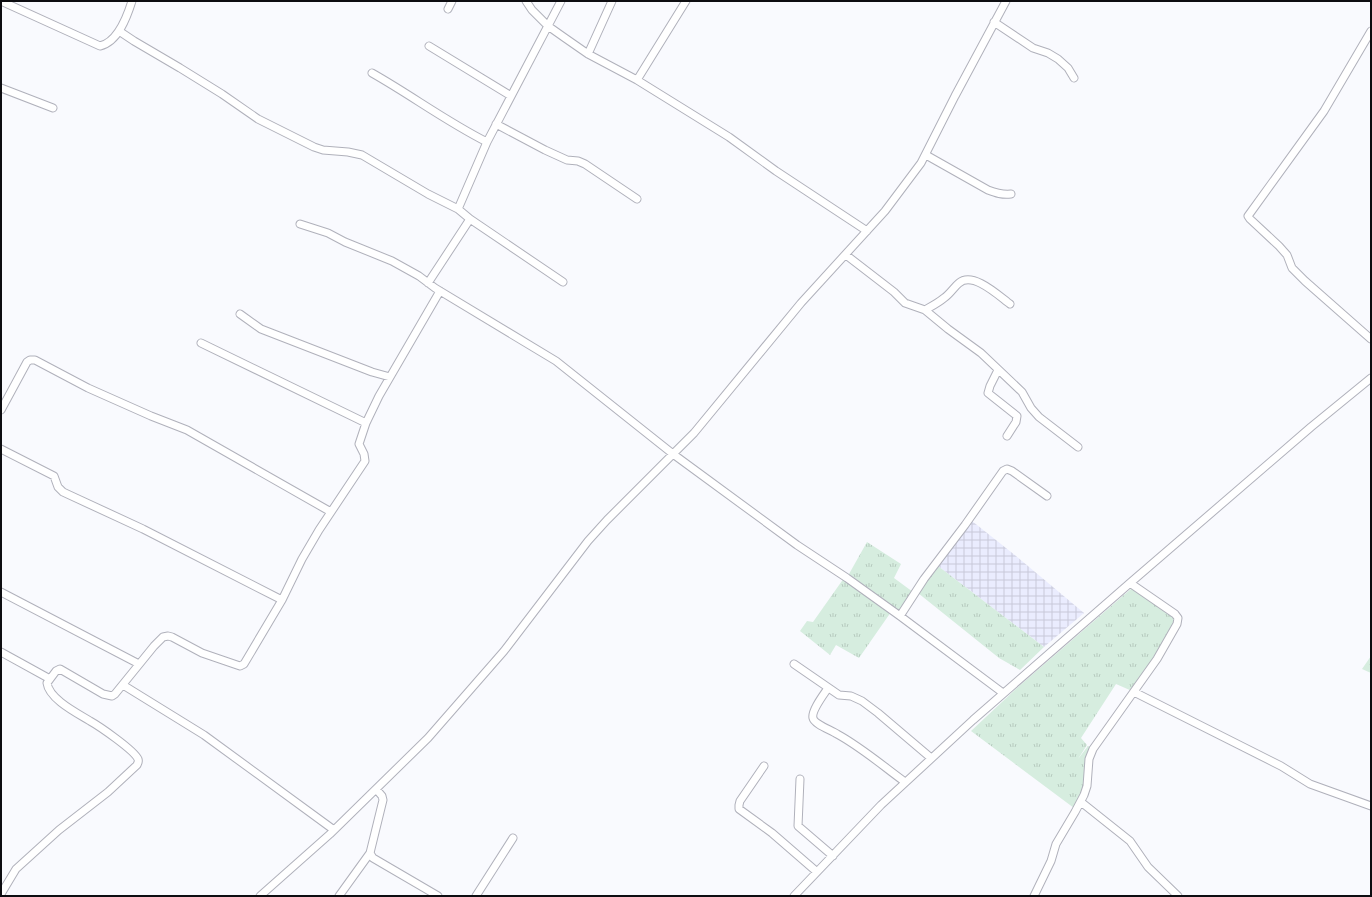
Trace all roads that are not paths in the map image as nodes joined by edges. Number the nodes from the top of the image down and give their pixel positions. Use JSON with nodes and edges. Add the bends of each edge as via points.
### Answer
{"nodes":[{"id":1,"x":1,"y":1,"type":"edge"},
{"id":2,"x":132,"y":1,"type":"edge"},
{"id":3,"x":452,"y":1,"type":"edge"},
{"id":4,"x":526,"y":1,"type":"edge"},
{"id":5,"x":561,"y":1,"type":"edge"},
{"id":6,"x":612,"y":1,"type":"edge"},
{"id":7,"x":686,"y":1,"type":"edge"},
{"id":8,"x":1006,"y":1,"type":"edge"},
{"id":9,"x":448,"y":9,"type":"dead end"},
{"id":10,"x":994,"y":22,"type":"junction"},
{"id":11,"x":548,"y":26,"type":"junction"},
{"id":12,"x":120,"y":31,"type":"junction"},
{"id":13,"x":1371,"y":31,"type":"edge"},
{"id":14,"x":429,"y":46,"type":"dead end"},
{"id":15,"x":588,"y":54,"type":"junction"},
{"id":16,"x":372,"y":73,"type":"dead end"},
{"id":17,"x":1074,"y":78,"type":"dead end"},
{"id":18,"x":636,"y":80,"type":"junction"},
{"id":19,"x":1,"y":88,"type":"edge"},
{"id":20,"x":511,"y":96,"type":"junction"},
{"id":21,"x":53,"y":108,"type":"dead end"},
{"id":22,"x":496,"y":124,"type":"junction"},
{"id":23,"x":487,"y":142,"type":"junction"},
{"id":24,"x":926,"y":155,"type":"junction"},
{"id":25,"x":1011,"y":194,"type":"dead end"},
{"id":26,"x":637,"y":199,"type":"dead end"},
{"id":27,"x":458,"y":209,"type":"junction"},
{"id":28,"x":470,"y":219,"type":"junction"},
{"id":29,"x":300,"y":224,"type":"dead end"},
{"id":30,"x":867,"y":231,"type":"junction"},
{"id":31,"x":846,"y":255,"type":"junction"},
{"id":32,"x":563,"y":282,"type":"dead end"},
{"id":33,"x":428,"y":283,"type":"junction"},
{"id":34,"x":440,"y":291,"type":"junction"},
{"id":35,"x":1010,"y":304,"type":"dead end"},
{"id":36,"x":925,"y":310,"type":"junction"},
{"id":37,"x":240,"y":314,"type":"dead end"},
{"id":38,"x":1371,"y":339,"type":"edge"},
{"id":39,"x":201,"y":343,"type":"dead end"},
{"id":40,"x":998,"y":370,"type":"junction"},
{"id":41,"x":390,"y":376,"type":"junction"},
{"id":42,"x":1371,"y":378,"type":"edge"},
{"id":43,"x":1,"y":410,"type":"edge"},
{"id":44,"x":366,"y":423,"type":"junction"},
{"id":45,"x":1007,"y":436,"type":"dead end"},
{"id":46,"x":1078,"y":447,"type":"dead end"},
{"id":47,"x":1,"y":449,"type":"edge"},
{"id":48,"x":673,"y":454,"type":"junction"},
{"id":49,"x":1047,"y":496,"type":"dead end"},
{"id":50,"x":331,"y":512,"type":"junction"},
{"id":51,"x":1130,"y":583,"type":"junction"},
{"id":52,"x":1,"y":592,"type":"edge"},
{"id":53,"x":282,"y":600,"type":"junction"},
{"id":54,"x":900,"y":616,"type":"junction"},
{"id":55,"x":1,"y":652,"type":"edge"},
{"id":56,"x":139,"y":664,"type":"junction"},
{"id":57,"x":794,"y":664,"type":"dead end"},
{"id":58,"x":50,"y":680,"type":"junction"},
{"id":59,"x":123,"y":685,"type":"junction"},
{"id":60,"x":828,"y":688,"type":"junction"},
{"id":61,"x":1003,"y":692,"type":"junction"},
{"id":62,"x":1134,"y":692,"type":"junction"},
{"id":63,"x":931,"y":758,"type":"junction"},
{"id":64,"x":764,"y":766,"type":"dead end"},
{"id":65,"x":800,"y":779,"type":"dead end"},
{"id":66,"x":905,"y":782,"type":"junction"},
{"id":67,"x":376,"y":789,"type":"junction"},
{"id":68,"x":1081,"y":802,"type":"junction"},
{"id":69,"x":1371,"y":806,"type":"edge"},
{"id":70,"x":334,"y":830,"type":"junction"},
{"id":71,"x":512,"y":838,"type":"dead end"},
{"id":72,"x":370,"y":853,"type":"junction"},
{"id":73,"x":832,"y":856,"type":"junction"},
{"id":74,"x":817,"y":872,"type":"junction"},
{"id":75,"x":1,"y":894,"type":"edge"},
{"id":76,"x":260,"y":896,"type":"edge"},
{"id":77,"x":339,"y":896,"type":"edge"},
{"id":78,"x":438,"y":896,"type":"edge"},
{"id":79,"x":476,"y":896,"type":"edge"},
{"id":80,"x":794,"y":896,"type":"edge"},
{"id":81,"x":1034,"y":896,"type":"edge"},
{"id":82,"x":1178,"y":896,"type":"edge"}],
"edges":[{"from":1,"to":12,"type":"street","via":[[100,46],[105,45]]},
{"from":2,"to":12,"type":"street"},
{"from":3,"to":9,"type":"street"},
{"from":4,"to":11,"type":"street"},
{"from":5,"to":11,"type":"street"},
{"from":6,"to":15,"type":"street"},
{"from":7,"to":18,"type":"street"},
{"from":8,"to":10,"type":"street"},
{"from":10,"to":17,"type":"street","via":[[1033,48],[1058,59]]},
{"from":10,"to":24,"type":"street"},
{"from":11,"to":15,"type":"street"},
{"from":11,"to":20,"type":"street"},
{"from":12,"to":27,"type":"street","via":[[258,119],[314,147],[362,156]]},
{"from":13,"to":38,"type":"street","via":[[1324,111],[1248,216],[1279,246],[1292,268],[1304,280]]},
{"from":14,"to":20,"type":"street"},
{"from":15,"to":18,"type":"street"},
{"from":16,"to":23,"type":"street","via":[[398,87],[448,121]]},
{"from":18,"to":30,"type":"street","via":[[729,137]]},
{"from":19,"to":21,"type":"street"},
{"from":20,"to":22,"type":"street"},
{"from":22,"to":23,"type":"street"},
{"from":22,"to":26,"type":"street","via":[[552,154],[585,164]]},
{"from":23,"to":27,"type":"street"},
{"from":24,"to":25,"type":"street","via":[[988,190],[997,194]]},
{"from":24,"to":30,"type":"street"},
{"from":27,"to":28,"type":"street"},
{"from":28,"to":32,"type":"street"},
{"from":28,"to":33,"type":"street"},
{"from":29,"to":33,"type":"street","via":[[328,233],[392,261]]},
{"from":30,"to":31,"type":"street"},
{"from":31,"to":36,"type":"street","via":[[905,303]]},
{"from":31,"to":48,"type":"street","via":[[800,303],[711,412]]},
{"from":33,"to":34,"type":"street"},
{"from":34,"to":41,"type":"street"},
{"from":34,"to":48,"type":"street","via":[[556,361]]},
{"from":35,"to":36,"type":"street","via":[[982,284],[974,280],[963,280],[944,298]]},
{"from":36,"to":40,"type":"street","via":[[981,353]]},
{"from":37,"to":41,"type":"street","via":[[261,329],[372,372]]},
{"from":39,"to":44,"type":"street"},
{"from":40,"to":45,"type":"street","via":[[988,393],[1017,416]]},
{"from":40,"to":46,"type":"street","via":[[1022,392],[1039,417]]},
{"from":41,"to":44,"type":"street"},
{"from":42,"to":51,"type":"street"},
{"from":43,"to":50,"type":"street","via":[[27,362],[35,360],[88,388],[187,430]]},
{"from":44,"to":50,"type":"street","via":[[359,444],[365,461]]},
{"from":47,"to":53,"type":"street","via":[[54,476],[63,492],[143,529]]},
{"from":48,"to":54,"type":"street","via":[[797,545]]},
{"from":48,"to":67,"type":"street","via":[[588,541],[504,651],[428,738]]},
{"from":49,"to":54,"type":"street","via":[[1012,471],[1003,471]]},
{"from":50,"to":53,"type":"street","via":[[302,559]]},
{"from":51,"to":61,"type":"street"},
{"from":51,"to":62,"type":"street","via":[[1178,618],[1157,658]]},
{"from":52,"to":56,"type":"street"},
{"from":53,"to":56,"type":"street","via":[[244,664],[240,666],[168,636],[161,638]]},
{"from":54,"to":61,"type":"street"},
{"from":55,"to":58,"type":"street"},
{"from":56,"to":59,"type":"street"},
{"from":57,"to":60,"type":"street"},
{"from":58,"to":59,"type":"street","via":[[60,669],[110,696],[114,696]]},
{"from":58,"to":75,"type":"street","via":[[47,683],[48,687],[67,708],[91,721],[126,746],[138,762],[108,792],[59,830],[16,869]]},
{"from":59,"to":70,"type":"street","via":[[204,735]]},
{"from":60,"to":63,"type":"street","via":[[839,695],[851,696],[862,701]]},
{"from":60,"to":66,"type":"street","via":[[813,714],[816,723],[841,736]]},
{"from":61,"to":63,"type":"street"},
{"from":62,"to":68,"type":"street","via":[[1093,749],[1089,760],[1087,786]]},
{"from":62,"to":69,"type":"street","via":[[1281,766],[1310,784]]},
{"from":63,"to":66,"type":"street"},
{"from":64,"to":74,"type":"street","via":[[740,801],[739,808]]},
{"from":65,"to":73,"type":"street","via":[[798,826]]},
{"from":66,"to":73,"type":"street"},
{"from":67,"to":70,"type":"street"},
{"from":67,"to":72,"type":"street","via":[[383,800]]},
{"from":68,"to":81,"type":"street","via":[[1056,844],[1051,861]]},
{"from":68,"to":82,"type":"street","via":[[1130,841],[1148,867]]},
{"from":70,"to":76,"type":"street"},
{"from":71,"to":79,"type":"street"},
{"from":72,"to":77,"type":"street"},
{"from":72,"to":78,"type":"street","via":[[373,858]]},
{"from":73,"to":74,"type":"street"},
{"from":74,"to":80,"type":"street"}]}
